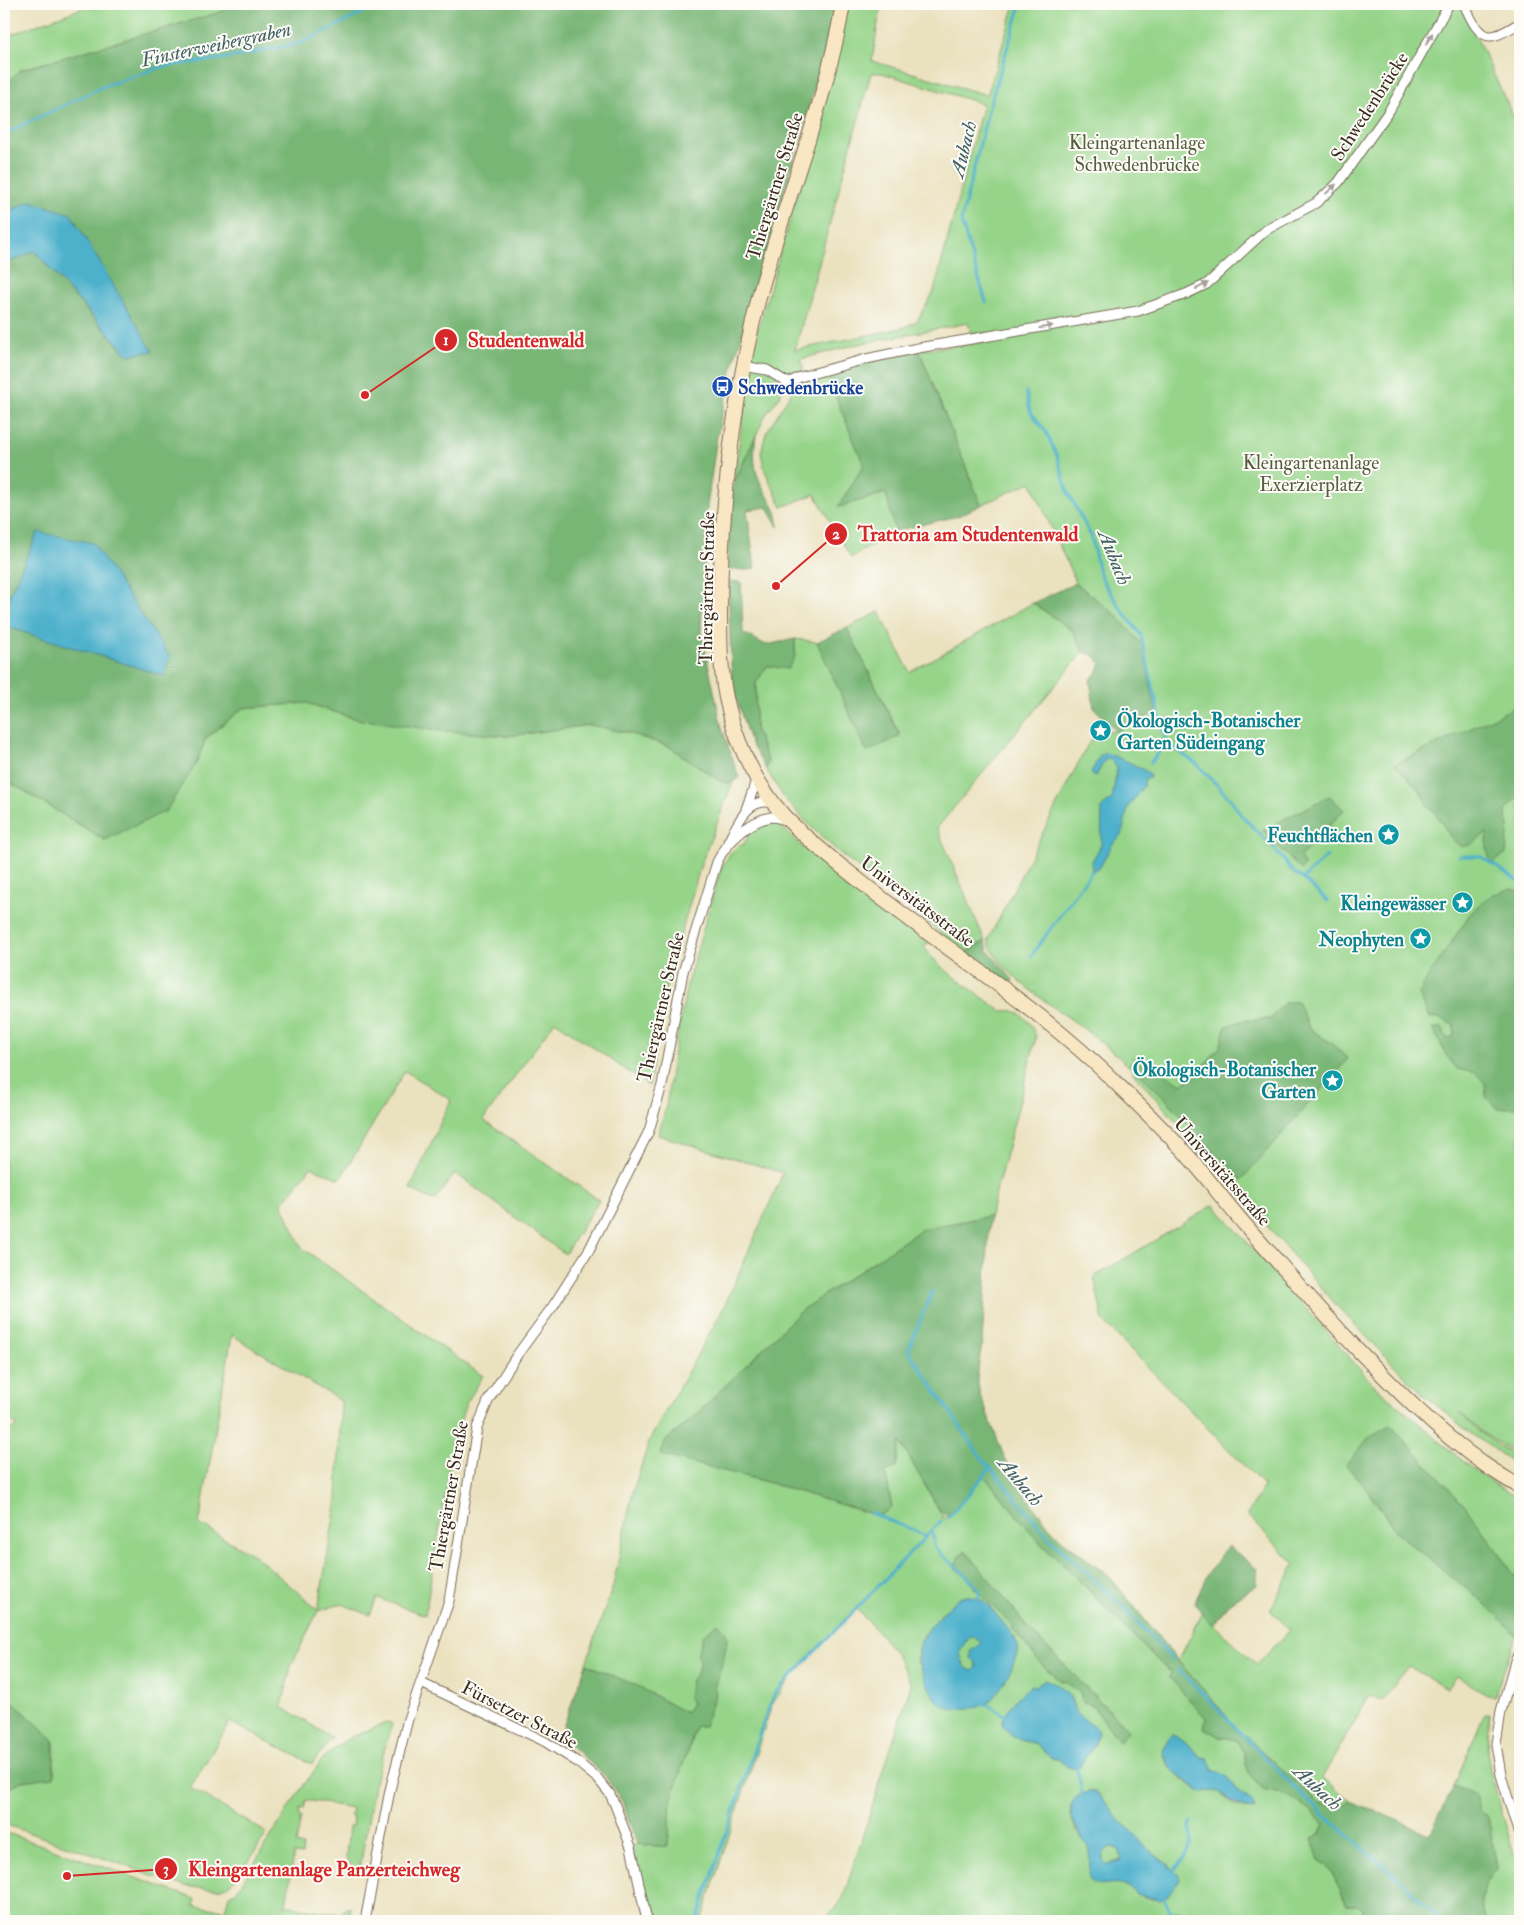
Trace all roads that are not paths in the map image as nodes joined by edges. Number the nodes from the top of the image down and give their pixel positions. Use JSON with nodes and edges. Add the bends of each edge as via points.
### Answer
{"nodes":[{"id":1,"x":843,"y":4,"type":"edge"},
{"id":2,"x":1449,"y":4,"type":"edge"},
{"id":3,"x":1464,"y":4,"type":"edge"},
{"id":4,"x":1520,"y":23,"type":"edge"},
{"id":5,"x":742,"y":366,"type":"junction"},
{"id":6,"x":756,"y":778,"type":"junction"},
{"id":7,"x":774,"y":803,"type":"junction"},
{"id":8,"x":789,"y":821,"type":"junction"},
{"id":9,"x":738,"y":823,"type":"junction"},
{"id":10,"x":723,"y":850,"type":"junction"},
{"id":11,"x":1520,"y":1487,"type":"edge"},
{"id":12,"x":1520,"y":1651,"type":"edge"},
{"id":13,"x":421,"y":1683,"type":"junction"},
{"id":14,"x":1518,"y":1824,"type":"edge"},
{"id":15,"x":1520,"y":1838,"type":"edge"},
{"id":16,"x":366,"y":1921,"type":"edge"},
{"id":17,"x":647,"y":1921,"type":"edge"}],
"edges":[{"from":1,"to":5,"type":"main road","name":"Thiergärtner Straße","via":[[816,117],[760,292]]},
{"from":5,"to":2,"type":"street","name":"Schwedenbrücke","one_way":true,"via":[[767,370],[788,383],[866,359],[918,348],[1138,311],[1207,284],[1266,230],[1316,203],[1338,183],[1390,111]]},
{"from":3,"to":4,"type":"street","via":[[1485,36],[1492,37]]},
{"from":5,"to":6,"type":"main road","name":"Thiergärtner Straße","via":[[727,476],[720,573],[722,667],[728,708]]},
{"from":6,"to":7,"type":"main road","name":"Thiergärtner Straße"},
{"from":6,"to":9,"type":"street","via":[[750,800]]},
{"from":7,"to":8,"type":"main road","name":"Thiergärtner Straße"},
{"from":7,"to":9,"type":"street","via":[[761,801],[754,804]]},
{"from":8,"to":10,"type":"street","name":"Thiergärtner Straße","via":[[772,817],[756,823]]},
{"from":8,"to":11,"type":"main road","name":"Universitätsstraße","via":[[887,903],[1063,1034],[1182,1149],[1309,1298],[1381,1374],[1456,1444]]},
{"from":9,"to":10,"type":"street"},
{"from":10,"to":13,"type":"street","name":"Thiergärtner Straße","via":[[683,972],[662,1085],[649,1131],[588,1250],[553,1306],[516,1355],[489,1399],[476,1428],[449,1601]]},
{"from":12,"to":14,"type":"street","via":[[1501,1711],[1496,1744],[1500,1775]]},
{"from":13,"to":16,"type":"street","name":"Thiergärtner Straße","via":[[390,1790]]},
{"from":13,"to":17,"type":"street","name":"Fürsetzer Straße","via":[[544,1741],[598,1779],[610,1794],[631,1847]]},
{"from":14,"to":15,"type":"street"}]}
